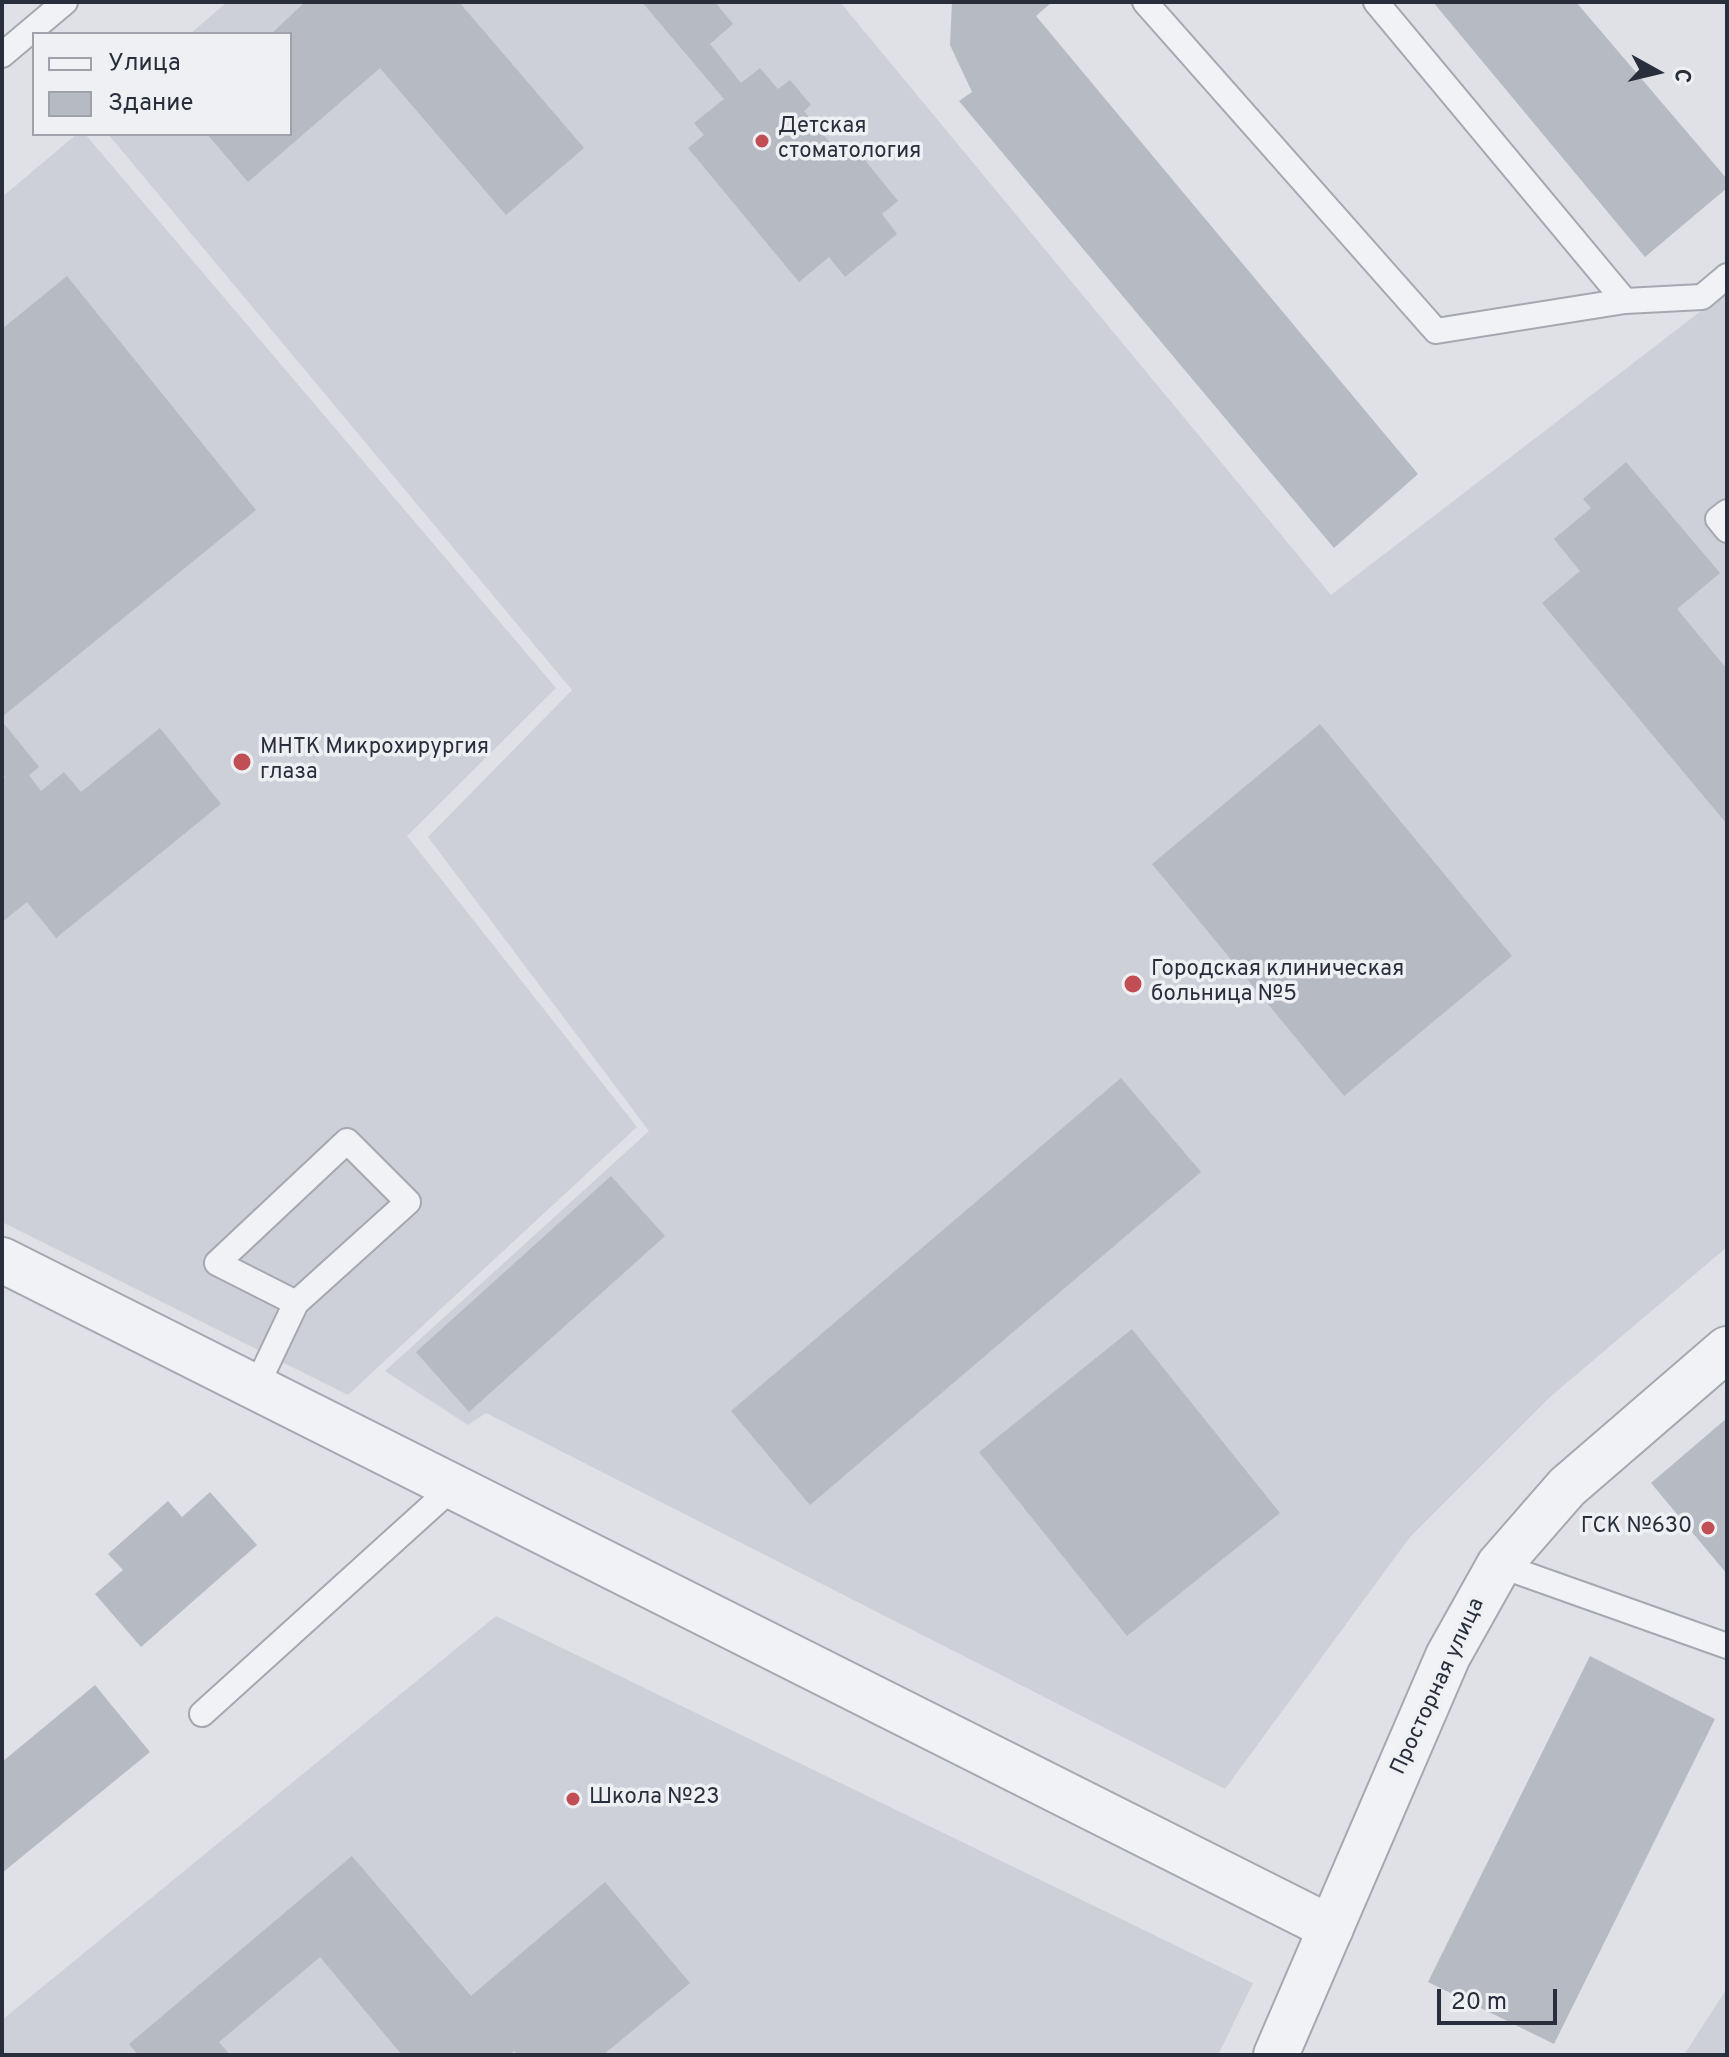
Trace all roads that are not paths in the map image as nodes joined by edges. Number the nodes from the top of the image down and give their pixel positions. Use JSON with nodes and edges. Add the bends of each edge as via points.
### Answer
{"nodes":[{"id":1,"x":65,"y":2,"type":"edge"},
{"id":2,"x":1145,"y":2,"type":"edge"},
{"id":3,"x":1376,"y":2,"type":"edge"},
{"id":4,"x":2,"y":55,"type":"edge"},
{"id":5,"x":1727,"y":276,"type":"edge"},
{"id":6,"x":1625,"y":301,"type":"junction"},
{"id":7,"x":1727,"y":512,"type":"edge"},
{"id":8,"x":1727,"y":530,"type":"edge"},
{"id":9,"x":2,"y":1260,"type":"edge"},
{"id":10,"x":296,"y":1303,"type":"junction"},
{"id":11,"x":1727,"y":1349,"type":"edge"},
{"id":12,"x":256,"y":1387,"type":"junction"},
{"id":13,"x":453,"y":1487,"type":"junction"},
{"id":14,"x":1499,"y":1565,"type":"junction"},
{"id":15,"x":1727,"y":1646,"type":"edge"},
{"id":16,"x":202,"y":1714,"type":"dead end"},
{"id":17,"x":1331,"y":1928,"type":"junction"},
{"id":18,"x":1276,"y":2055,"type":"edge"}],
"edges":[{"from":1,"to":4,"type":"lane"},
{"from":2,"to":6,"type":"lane","via":[[1436,331]]},
{"from":3,"to":6,"type":"lane"},
{"from":5,"to":6,"type":"lane","via":[[1702,297]]},
{"from":7,"to":8,"type":"lane","via":[[1718,519]]},
{"from":9,"to":12,"type":"street"},
{"from":10,"to":10,"type":"lane","via":[[408,1202],[347,1141],[217,1263]]},
{"from":10,"to":12,"type":"lane"},
{"from":11,"to":14,"type":"street","name":"Просторная улица","via":[[1567,1487]]},
{"from":12,"to":13,"type":"street"},
{"from":13,"to":16,"type":"lane"},
{"from":13,"to":17,"type":"street"},
{"from":14,"to":15,"type":"lane"},
{"from":14,"to":17,"type":"street","name":"Просторная улица","via":[[1448,1656]]},
{"from":17,"to":18,"type":"street","name":"Просторная улица"}]}
